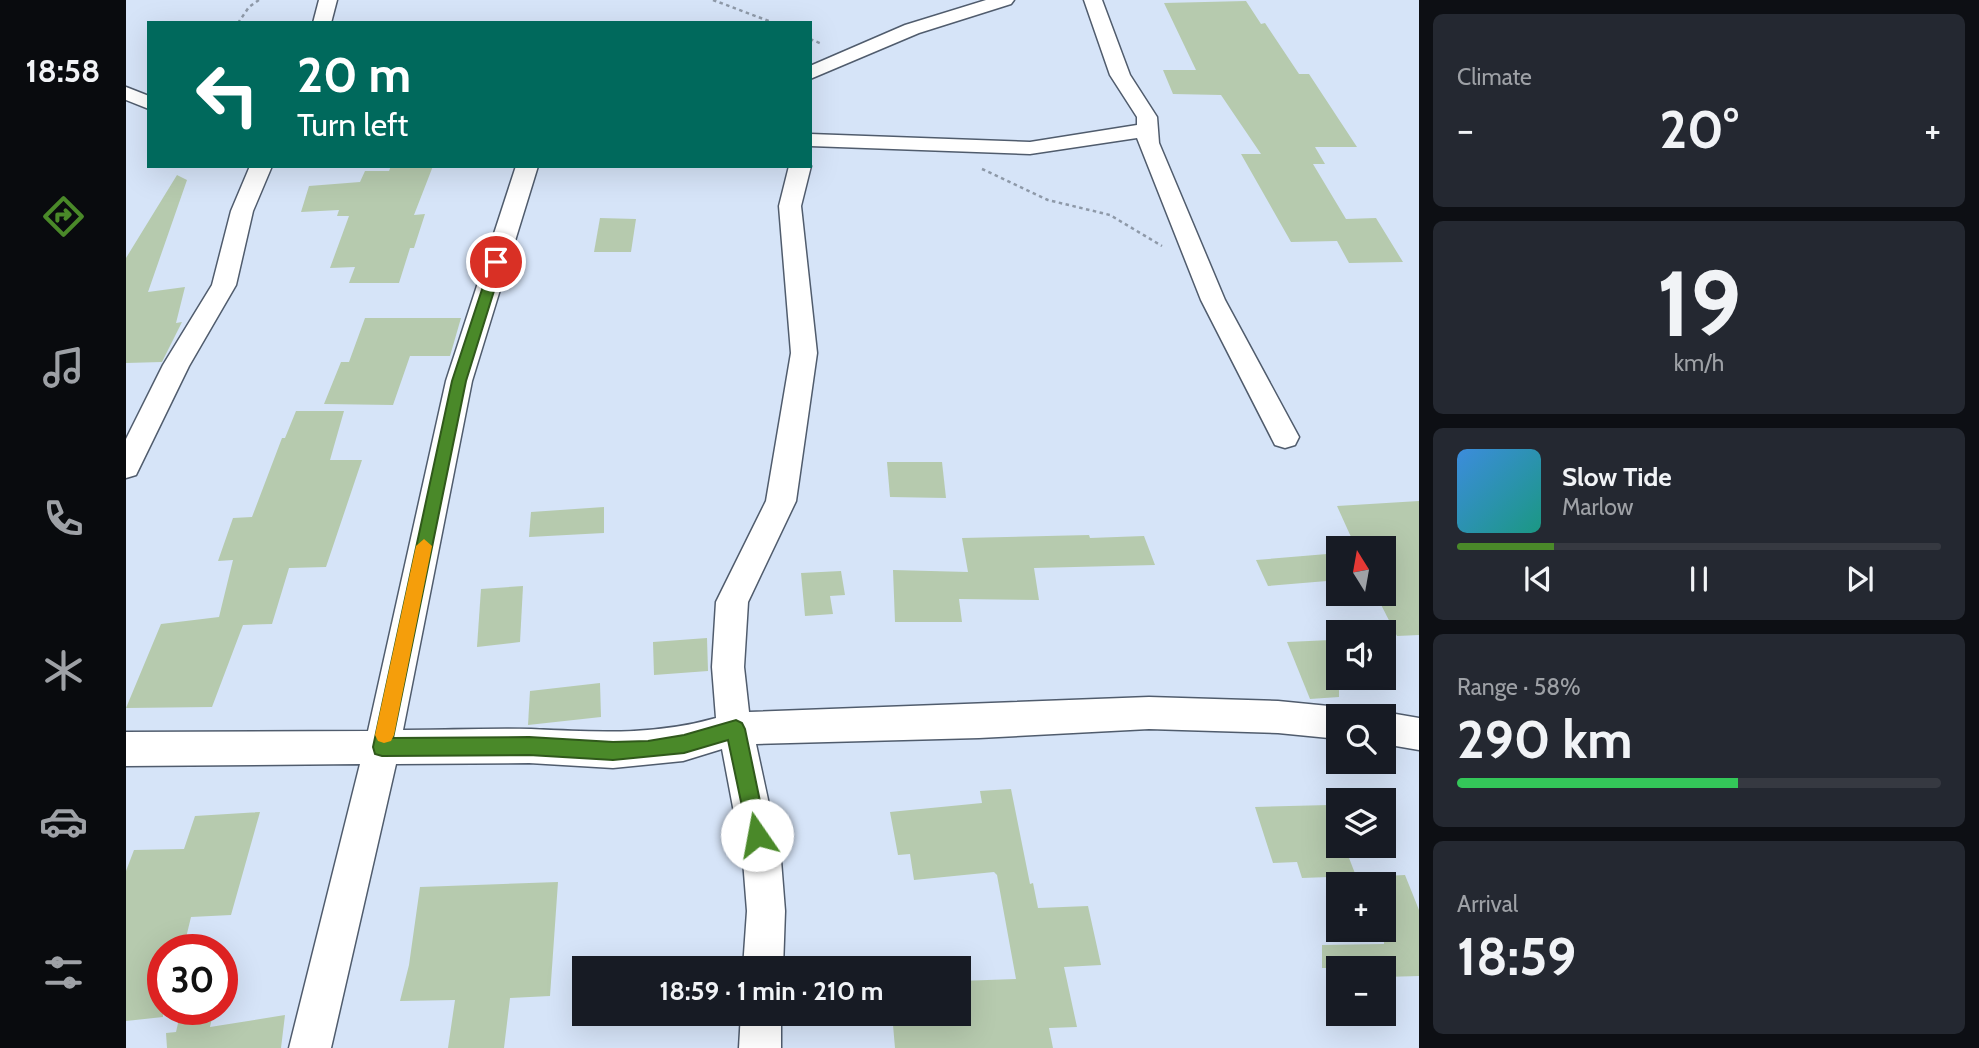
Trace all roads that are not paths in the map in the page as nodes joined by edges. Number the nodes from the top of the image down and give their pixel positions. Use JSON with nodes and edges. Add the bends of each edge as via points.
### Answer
{"nodes":[{"id":1,"x":327,"y":0,"type":"edge"},
{"id":2,"x":1005,"y":0,"type":"edge"},
{"id":3,"x":1093,"y":0,"type":"edge"},
{"id":4,"x":322,"y":21,"type":"edge"},
{"id":5,"x":812,"y":72,"type":"edge"},
{"id":6,"x":126,"y":93,"type":"edge"},
{"id":7,"x":147,"y":102,"type":"edge"},
{"id":8,"x":1147,"y":129,"type":"junction"},
{"id":9,"x":812,"y":140,"type":"edge"},
{"id":10,"x":260,"y":168,"type":"edge"},
{"id":11,"x":526,"y":168,"type":"edge"},
{"id":12,"x":800,"y":168,"type":"edge"},
{"id":13,"x":1284,"y":437,"type":"dead end"},
{"id":14,"x":126,"y":467,"type":"edge"},
{"id":15,"x":1326,"y":722,"type":"edge"},
{"id":16,"x":736,"y":729,"type":"junction"},
{"id":17,"x":1396,"y":731,"type":"edge"},
{"id":18,"x":1419,"y":734,"type":"edge"},
{"id":19,"x":382,"y":747,"type":"junction"},
{"id":20,"x":126,"y":749,"type":"edge"},
{"id":21,"x":764,"y":956,"type":"edge"},
{"id":22,"x":761,"y":1026,"type":"edge"},
{"id":23,"x":310,"y":1048,"type":"edge"},
{"id":24,"x":760,"y":1048,"type":"edge"}],
"edges":[{"from":1,"to":4,"type":"street"},
{"from":2,"to":5,"type":"street","via":[[912,29]]},
{"from":3,"to":8,"type":"street","via":[[1120,75],[1147,117]]},
{"from":6,"to":7,"type":"street"},
{"from":8,"to":9,"type":"street","via":[[1030,148]]},
{"from":8,"to":13,"type":"street","via":[[1148,143],[1213,300]]},
{"from":10,"to":14,"type":"street","via":[[242,211],[224,285],[176,365]]},
{"from":11,"to":19,"type":"street","via":[[459,381]]},
{"from":12,"to":16,"type":"street","via":[[790,206],[804,353],[781,501],[733,602],[728,667]]},
{"from":15,"to":16,"type":"street","via":[[1149,713]]},
{"from":16,"to":19,"type":"street","via":[[684,744],[625,751]]},
{"from":16,"to":21,"type":"street","via":[[762,860]]},
{"from":17,"to":18,"type":"street"},
{"from":19,"to":20,"type":"street"},
{"from":19,"to":23,"type":"street"},
{"from":22,"to":24,"type":"street"}]}
